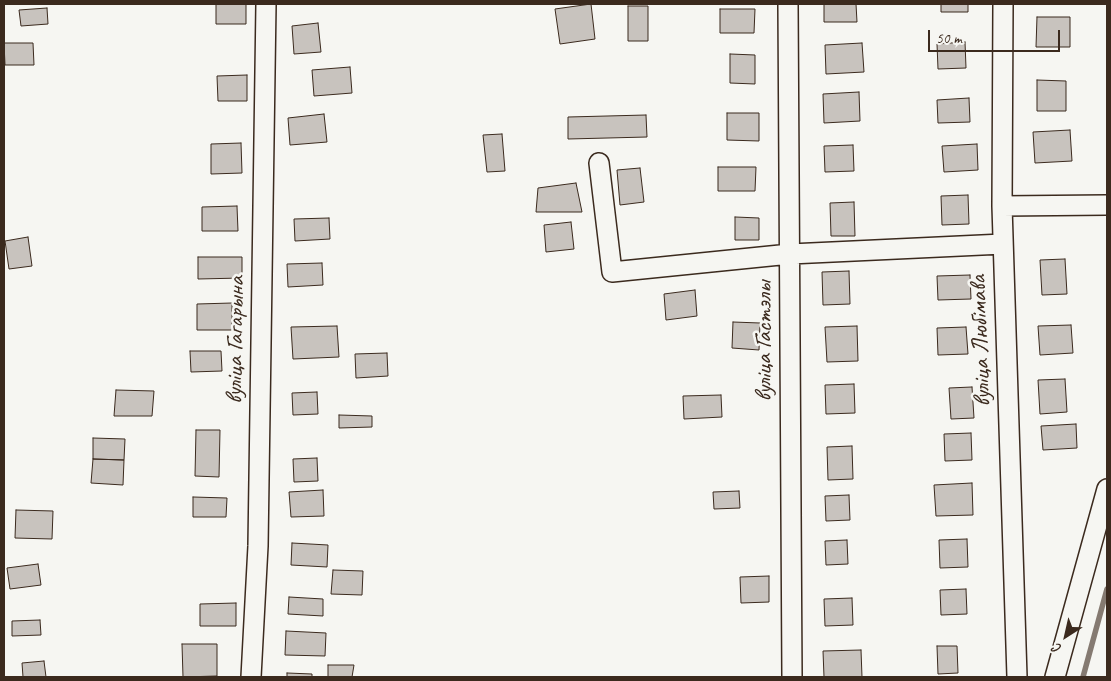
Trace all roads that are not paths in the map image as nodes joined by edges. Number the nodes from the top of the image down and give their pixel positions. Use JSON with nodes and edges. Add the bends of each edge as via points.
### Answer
{"nodes":[{"id":1,"x":266,"y":4,"type":"edge"},
{"id":2,"x":788,"y":4,"type":"edge"},
{"id":3,"x":1003,"y":4,"type":"edge"},
{"id":4,"x":599,"y":163,"type":"dead end"},
{"id":5,"x":1107,"y":205,"type":"edge"},
{"id":6,"x":1002,"y":206,"type":"junction"},
{"id":7,"x":1003,"y":244,"type":"junction"},
{"id":8,"x":790,"y":254,"type":"junction"},
{"id":9,"x":1107,"y":489,"type":"edge"},
{"id":10,"x":251,"y":677,"type":"edge"},
{"id":11,"x":792,"y":677,"type":"edge"},
{"id":12,"x":1017,"y":677,"type":"edge"},
{"id":13,"x":1055,"y":677,"type":"edge"}],
"edges":[{"from":1,"to":10,"type":"street","name":"вуліца Гагарына","via":[[258,546]]},
{"from":2,"to":8,"type":"street","name":"вуліца Гастэлы"},
{"from":3,"to":6,"type":"street","name":"вуліца Любімава"},
{"from":4,"to":8,"type":"street","via":[[612,272]]},
{"from":5,"to":6,"type":"street"},
{"from":6,"to":7,"type":"street","name":"вуліца Любімава"},
{"from":7,"to":8,"type":"street"},
{"from":7,"to":12,"type":"street","name":"вуліца Любімава"},
{"from":8,"to":11,"type":"street","name":"вуліца Гастэлы"},
{"from":9,"to":13,"type":"street"}]}
